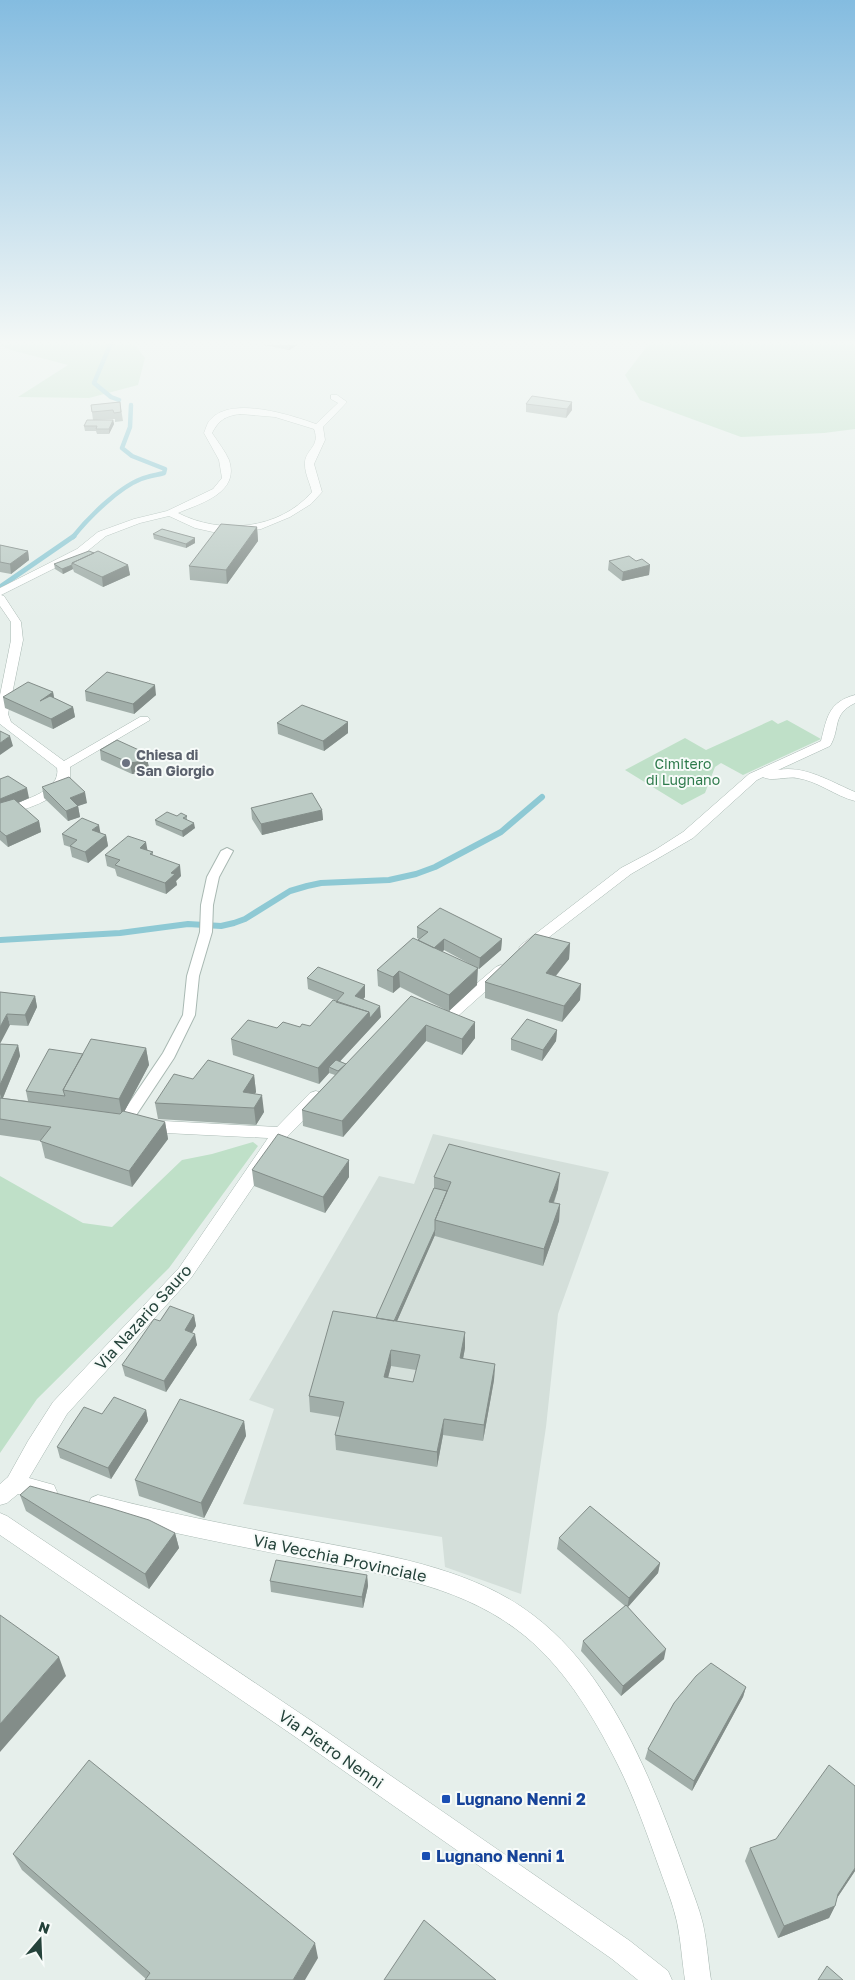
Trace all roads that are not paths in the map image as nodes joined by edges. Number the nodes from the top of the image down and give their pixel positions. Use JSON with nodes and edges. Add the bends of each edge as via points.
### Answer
{"nodes":[{"id":1,"x":211,"y":437,"type":"edge"},
{"id":2,"x":322,"y":437,"type":"edge"},
{"id":3,"x":170,"y":513,"type":"junction"},
{"id":4,"x":0,"y":592,"type":"edge"},
{"id":5,"x":0,"y":598,"type":"edge"},
{"id":6,"x":855,"y":699,"type":"edge"},
{"id":7,"x":144,"y":720,"type":"dead end"},
{"id":8,"x":63,"y":766,"type":"junction"},
{"id":9,"x":742,"y":786,"type":"junction"},
{"id":10,"x":855,"y":797,"type":"edge"},
{"id":11,"x":0,"y":812,"type":"edge"},
{"id":12,"x":228,"y":851,"type":"dead end"},
{"id":13,"x":418,"y":1012,"type":"edge"},
{"id":14,"x":329,"y":1084,"type":"edge"},
{"id":15,"x":103,"y":1122,"type":"edge"},
{"id":16,"x":122,"y":1125,"type":"junction"},
{"id":17,"x":281,"y":1133,"type":"junction"},
{"id":18,"x":8,"y":1490,"type":"edge"},
{"id":19,"x":0,"y":1523,"type":"edge"},
{"id":20,"x":659,"y":1980,"type":"edge"},
{"id":21,"x":698,"y":1980,"type":"edge"}],
"edges":[{"from":1,"to":3,"type":"street","via":[[224,460],[228,478],[216,491]]},
{"from":2,"to":3,"type":"street","via":[[309,467],[317,492],[291,513],[244,531],[198,526]]},
{"from":3,"to":4,"type":"street","via":[[137,520],[102,534],[81,551]]},
{"from":5,"to":8,"type":"street","via":[[16,622],[17,640],[2,714],[4,720]]},
{"from":6,"to":9,"type":"street","via":[[849,700],[836,712],[830,722],[826,743],[753,777]]},
{"from":7,"to":8,"type":"street"},
{"from":8,"to":11,"type":"street","via":[[64,779],[58,787],[26,804]]},
{"from":9,"to":10,"type":"street","via":[[777,773],[798,773],[815,777]]},
{"from":9,"to":13,"type":"street","via":[[688,835],[626,871],[515,958],[444,1020]]},
{"from":12,"to":16,"type":"lane","via":[[213,876],[207,905],[207,926],[193,976],[189,1015],[169,1054]]},
{"from":14,"to":17,"type":"street","name":"Via Nazario Sauro"},
{"from":15,"to":16,"type":"street"},
{"from":16,"to":17,"type":"street"},
{"from":17,"to":18,"type":"street","name":"Via Nazario Sauro","via":[[185,1273],[60,1408]]},
{"from":18,"to":21,"type":"street","name":"Via Vecchia Provinciale","via":[[69,1498],[161,1521],[415,1571],[451,1583],[524,1622],[562,1655],[600,1711],[635,1773],[690,1923]]},
{"from":19,"to":20,"type":"street","name":"Via Pietro Nenni","via":[[305,1730],[621,1950]]}]}
